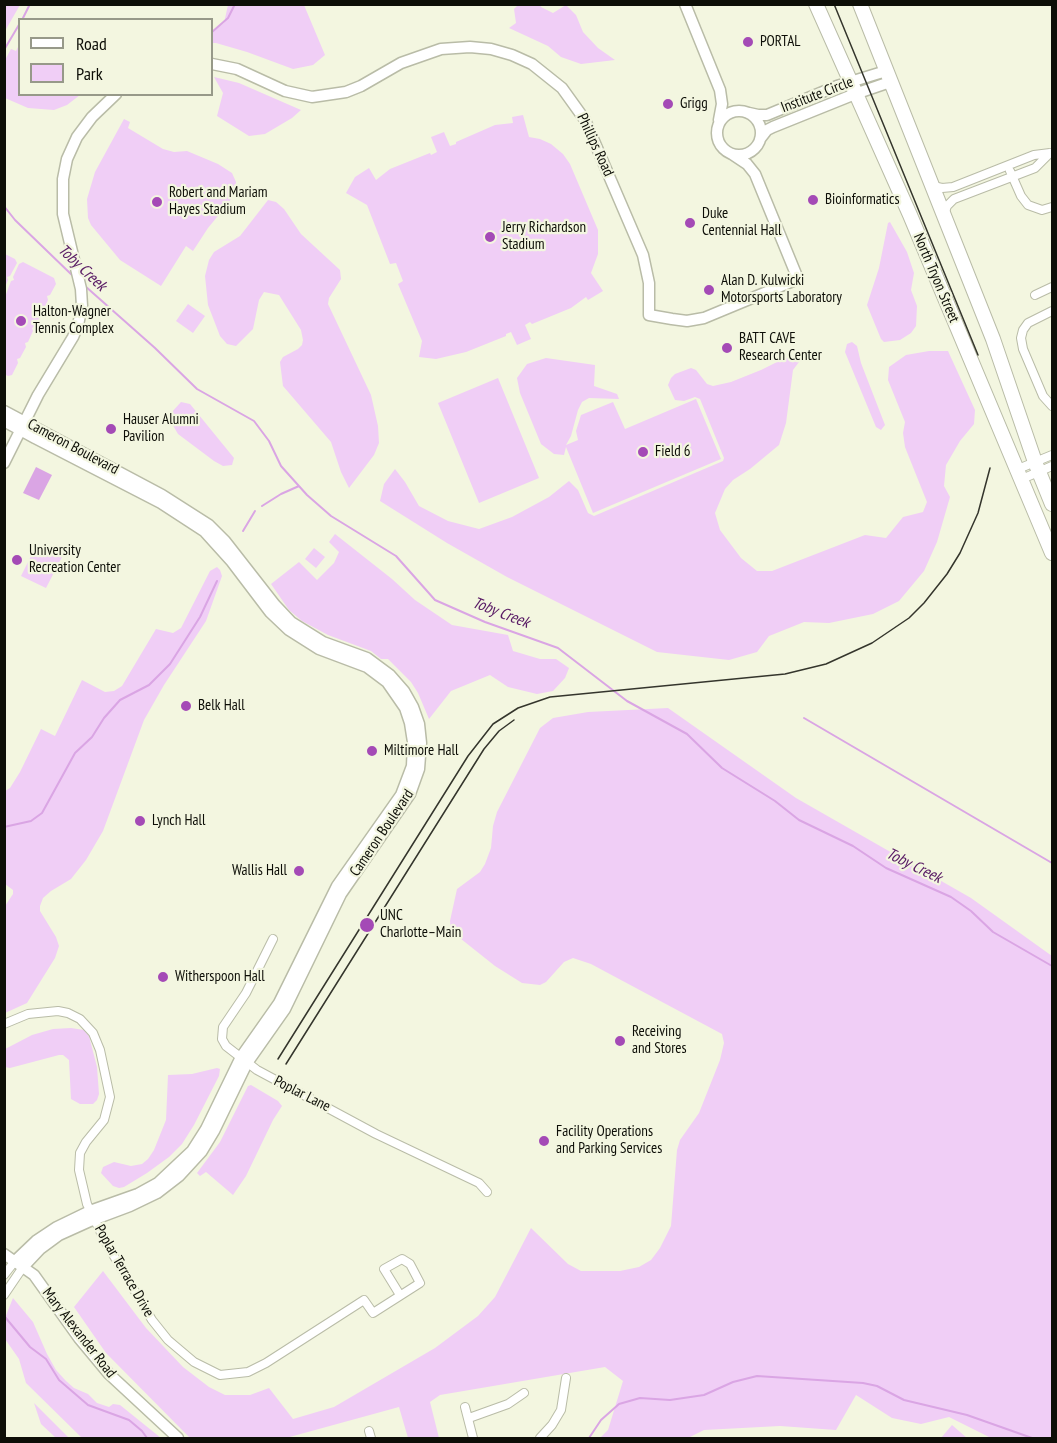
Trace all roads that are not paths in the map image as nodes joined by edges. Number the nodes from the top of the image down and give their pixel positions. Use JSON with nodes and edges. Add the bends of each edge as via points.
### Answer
{"nodes":[{"id":1,"x":685,"y":4,"type":"edge"},
{"id":2,"x":816,"y":4,"type":"edge"},
{"id":3,"x":860,"y":4,"type":"edge"},
{"id":4,"x":213,"y":64,"type":"edge"},
{"id":5,"x":888,"y":76,"type":"junction"},
{"id":6,"x":853,"y":88,"type":"junction"},
{"id":7,"x":720,"y":90,"type":"junction"},
{"id":8,"x":114,"y":96,"type":"edge"},
{"id":9,"x":747,"y":112,"type":"junction"},
{"id":10,"x":718,"y":123,"type":"junction"},
{"id":11,"x":759,"y":141,"type":"junction"},
{"id":12,"x":732,"y":154,"type":"junction"},
{"id":13,"x":1008,"y":165,"type":"junction"},
{"id":14,"x":755,"y":174,"type":"junction"},
{"id":15,"x":1012,"y":176,"type":"junction"},
{"id":16,"x":933,"y":186,"type":"junction"},
{"id":17,"x":1053,"y":207,"type":"edge"},
{"id":18,"x":944,"y":214,"type":"junction"},
{"id":19,"x":1053,"y":287,"type":"edge"},
{"id":20,"x":1035,"y":294,"type":"dead end"},
{"id":21,"x":1053,"y":311,"type":"edge"},
{"id":22,"x":1053,"y":406,"type":"edge"},
{"id":23,"x":4,"y":411,"type":"edge"},
{"id":24,"x":4,"y":421,"type":"edge"},
{"id":25,"x":22,"y":426,"type":"junction"},
{"id":26,"x":1053,"y":455,"type":"edge"},
{"id":27,"x":4,"y":463,"type":"edge"},
{"id":28,"x":1053,"y":466,"type":"edge"},
{"id":29,"x":1037,"y":467,"type":"junction"},
{"id":30,"x":1020,"y":474,"type":"junction"},
{"id":31,"x":1053,"y":504,"type":"edge"},
{"id":32,"x":1053,"y":553,"type":"edge"},
{"id":33,"x":273,"y":939,"type":"dead end"},
{"id":34,"x":4,"y":1024,"type":"edge"},
{"id":35,"x":244,"y":1060,"type":"junction"},
{"id":36,"x":488,"y":1192,"type":"dead end"},
{"id":37,"x":92,"y":1215,"type":"junction"},
{"id":38,"x":4,"y":1254,"type":"edge"},
{"id":39,"x":19,"y":1264,"type":"junction"},
{"id":40,"x":4,"y":1275,"type":"edge"},
{"id":41,"x":4,"y":1295,"type":"edge"},
{"id":42,"x":400,"y":1295,"type":"junction"},
{"id":43,"x":566,"y":1378,"type":"dead end"},
{"id":44,"x":524,"y":1393,"type":"dead end"},
{"id":45,"x":465,"y":1407,"type":"dead end"},
{"id":46,"x":469,"y":1418,"type":"junction"},
{"id":47,"x":178,"y":1438,"type":"edge"},
{"id":48,"x":473,"y":1438,"type":"edge"},
{"id":49,"x":540,"y":1438,"type":"edge"}],
"edges":[{"from":1,"to":7,"type":"street"},
{"from":2,"to":6,"type":"main road","name":"North Tryon Street"},
{"from":3,"to":5,"type":"main road","name":"North Tryon Street"},
{"from":4,"to":14,"type":"street","name":"Phillips Road","via":[[312,97],[346,92],[401,63],[441,49],[476,47],[512,55],[536,66],[571,98],[585,120],[643,255],[649,283],[649,315],[699,319],[798,279]]},
{"from":5,"to":6,"type":"street","name":"Institute Circle"},
{"from":5,"to":16,"type":"main road","name":"North Tryon Street"},
{"from":6,"to":9,"type":"street","name":"Institute Circle","via":[[767,115]]},
{"from":6,"to":11,"type":"street","name":"Institute Circle","via":[[770,128]]},
{"from":6,"to":30,"type":"main road","name":"North Tryon Street"},
{"from":7,"to":9,"type":"street","via":[[732,104]]},
{"from":7,"to":10,"type":"street","via":[[722,108]]},
{"from":8,"to":25,"type":"street","via":[[87,122],[66,165],[61,204],[81,284],[81,312],[72,337]]},
{"from":9,"to":10,"type":"street","name":"Institute Circle","via":[[730,112]]},
{"from":9,"to":11,"type":"street","via":[[759,124]]},
{"from":10,"to":12,"type":"street","via":[[719,143]]},
{"from":11,"to":12,"type":"street","name":"Institute Circle","via":[[746,154]]},
{"from":11,"to":14,"type":"street"},
{"from":12,"to":14,"type":"street"},
{"from":13,"to":15,"type":"street"},
{"from":13,"to":15,"type":"street","via":[[1050,153],[1039,166]]},
{"from":13,"to":16,"type":"street","via":[[953,187]]},
{"from":15,"to":17,"type":"street","via":[[1028,205],[1042,210]]},
{"from":15,"to":18,"type":"street","via":[[954,199]]},
{"from":16,"to":18,"type":"main road","name":"North Tryon Street"},
{"from":18,"to":29,"type":"main road","name":"North Tryon Street"},
{"from":19,"to":20,"type":"street"},
{"from":21,"to":22,"type":"street","via":[[1028,323],[1022,338],[1043,396]]},
{"from":23,"to":25,"type":"street","name":"Cameron Boulevard"},
{"from":24,"to":25,"type":"street","name":"Cameron Boulevard"},
{"from":25,"to":27,"type":"street"},
{"from":25,"to":35,"type":"street","name":"Cameron Boulevard","via":[[184,517],[214,540],[270,612],[289,630],[319,648],[367,667],[395,692],[405,708],[413,735],[413,754],[399,799],[346,879]]},
{"from":26,"to":29,"type":"street"},
{"from":28,"to":29,"type":"street"},
{"from":29,"to":30,"type":"street"},
{"from":29,"to":31,"type":"main road","name":"North Tryon Street"},
{"from":30,"to":32,"type":"main road","name":"North Tryon Street"},
{"from":33,"to":35,"type":"street","name":"Poplar Lane","via":[[222,1031],[223,1042]]},
{"from":34,"to":37,"type":"street","name":"Poplar Terrace Drive","via":[[28,1014],[58,1011],[80,1019],[96,1037],[110,1097],[104,1120],[84,1144],[79,1158]]},
{"from":35,"to":36,"type":"street","name":"Poplar Lane","via":[[357,1124],[479,1183]]},
{"from":35,"to":37,"type":"street","name":"Cameron Boulevard","via":[[206,1129],[182,1162],[146,1190]]},
{"from":37,"to":39,"type":"street","name":"Cameron Boulevard","via":[[50,1231]]},
{"from":37,"to":42,"type":"street","name":"Poplar Terrace Drive","via":[[157,1328],[194,1362],[220,1375],[258,1367],[364,1300],[373,1313]]},
{"from":38,"to":39,"type":"street","name":"Mary Alexander Road"},
{"from":39,"to":40,"type":"street","name":"Cameron Boulevard"},
{"from":39,"to":41,"type":"street","name":"Cameron Boulevard"},
{"from":39,"to":47,"type":"street","name":"Mary Alexander Road","via":[[36,1277],[109,1374]]},
{"from":42,"to":42,"type":"street","name":"Poplar Terrace Drive","via":[[420,1283],[410,1264],[402,1259],[384,1269]]},
{"from":43,"to":49,"type":"street","via":[[561,1410]]},
{"from":44,"to":46,"type":"street","via":[[508,1404]]},
{"from":45,"to":46,"type":"street"},
{"from":46,"to":48,"type":"street"}]}
